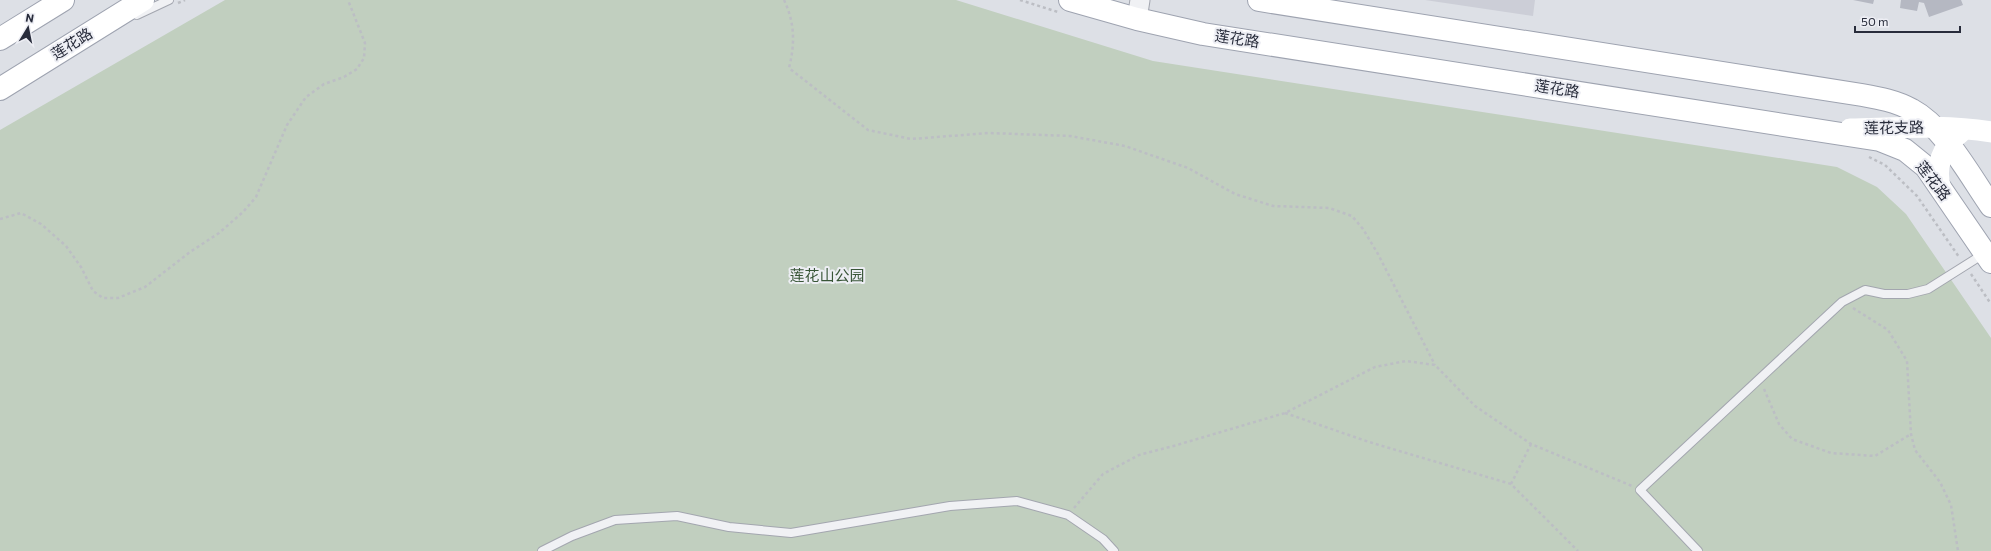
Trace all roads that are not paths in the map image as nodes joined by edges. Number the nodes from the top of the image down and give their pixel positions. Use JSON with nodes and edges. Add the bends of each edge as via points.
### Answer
{"nodes":[{"id":1,"x":63,"y":0,"type":"edge"},
{"id":2,"x":144,"y":0,"type":"edge"},
{"id":3,"x":169,"y":0,"type":"edge"},
{"id":4,"x":1259,"y":0,"type":"edge"},
{"id":5,"x":1332,"y":6,"type":"edge"},
{"id":6,"x":1067,"y":7,"type":"edge"},
{"id":7,"x":1130,"y":9,"type":"edge"},
{"id":8,"x":100,"y":27,"type":"junction"},
{"id":9,"x":0,"y":39,"type":"edge"},
{"id":10,"x":0,"y":89,"type":"edge"},
{"id":11,"x":1815,"y":130,"type":"junction"},
{"id":12,"x":1982,"y":130,"type":"edge"},
{"id":13,"x":1941,"y":136,"type":"junction"},
{"id":14,"x":1941,"y":189,"type":"junction"},
{"id":15,"x":1991,"y":206,"type":"edge"},
{"id":16,"x":1988,"y":257,"type":"edge"},
{"id":17,"x":542,"y":551,"type":"edge"},
{"id":18,"x":1114,"y":551,"type":"edge"},
{"id":19,"x":1698,"y":551,"type":"edge"}],
"edges":[{"from":1,"to":9,"type":"main road"},
{"from":2,"to":8,"type":"main road","name":"莲花路"},
{"from":3,"to":8,"type":"lane"},
{"from":4,"to":5,"type":"main road"},
{"from":5,"to":13,"type":"main road","via":[[1862,95],[1899,103],[1913,110]]},
{"from":6,"to":7,"type":"main road","name":"莲花路"},
{"from":7,"to":11,"type":"main road","name":"莲花路","via":[[1203,34]]},
{"from":8,"to":10,"type":"main road","name":"莲花路"},
{"from":11,"to":13,"type":"main road","name":"莲花支路"},
{"from":11,"to":14,"type":"main road","name":"莲花路","via":[[1892,144],[1926,167]]},
{"from":12,"to":13,"type":"main road"},
{"from":13,"to":14,"type":"main road"},
{"from":13,"to":15,"type":"main road"},
{"from":14,"to":16,"type":"main road","name":"莲花路"},
{"from":16,"to":19,"type":"lane","via":[[1965,266],[1928,289],[1908,294],[1884,294],[1865,290],[1842,302],[1640,490]]},
{"from":17,"to":18,"type":"lane","via":[[572,536],[615,520],[677,516],[729,527],[791,533],[950,506],[1017,501],[1068,515],[1102,539]]}]}
